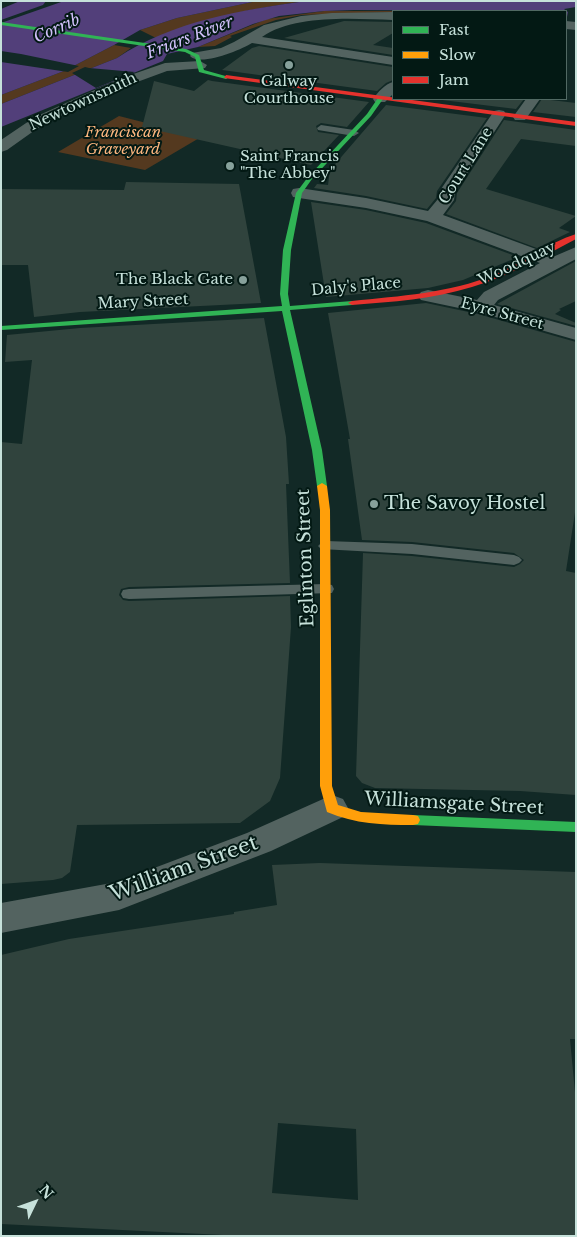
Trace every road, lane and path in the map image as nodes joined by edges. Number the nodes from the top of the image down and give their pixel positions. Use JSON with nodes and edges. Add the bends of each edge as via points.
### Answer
{"nodes":[{"id":1,"x":392,"y":16,"type":"edge"},
{"id":2,"x":1,"y":23,"type":"edge"},
{"id":3,"x":251,"y":39,"type":"junction"},
{"id":4,"x":194,"y":57,"type":"junction"},
{"id":5,"x":392,"y":61,"type":"edge"},
{"id":6,"x":392,"y":87,"type":"edge"},
{"id":7,"x":380,"y":99,"type":"junction"},
{"id":8,"x":532,"y":100,"type":"edge"},
{"id":9,"x":499,"y":114,"type":"junction"},
{"id":10,"x":520,"y":117,"type":"junction"},
{"id":11,"x":576,"y":124,"type":"edge"},
{"id":12,"x":321,"y":128,"type":"dead end"},
{"id":13,"x":354,"y":132,"type":"junction"},
{"id":14,"x":1,"y":147,"type":"edge"},
{"id":15,"x":299,"y":193,"type":"junction"},
{"id":16,"x":432,"y":217,"type":"junction"},
{"id":17,"x":576,"y":236,"type":"edge"},
{"id":18,"x":576,"y":252,"type":"edge"},
{"id":19,"x":539,"y":256,"type":"junction"},
{"id":20,"x":557,"y":262,"type":"junction"},
{"id":21,"x":428,"y":296,"type":"junction"},
{"id":22,"x":481,"y":308,"type":"junction"},
{"id":23,"x":286,"y":309,"type":"junction"},
{"id":24,"x":1,"y":328,"type":"edge"},
{"id":25,"x":576,"y":334,"type":"edge"},
{"id":26,"x":326,"y":546,"type":"junction"},
{"id":27,"x":514,"y":560,"type":"dead end"},
{"id":28,"x":326,"y":589,"type":"junction"},
{"id":29,"x":129,"y":594,"type":"dead end"},
{"id":30,"x":332,"y":808,"type":"junction"},
{"id":31,"x":576,"y":827,"type":"edge"},
{"id":32,"x":1,"y":918,"type":"edge"}],
"edges":[{"from":1,"to":3,"type":"street","name":"Newtownsmith","via":[[332,16],[299,20],[270,27]]},
{"from":2,"to":4,"type":"main road"},
{"from":3,"to":4,"type":"street","name":"Newtownsmith","via":[[215,54]]},
{"from":3,"to":5,"type":"street"},
{"from":4,"to":7,"type":"main road","via":[[202,71],[212,75]]},
{"from":4,"to":14,"type":"street","name":"Newtownsmith","via":[[124,82],[40,120]]},
{"from":6,"to":7,"type":"street"},
{"from":7,"to":9,"type":"main road"},
{"from":7,"to":13,"type":"main road"},
{"from":8,"to":10,"type":"street"},
{"from":9,"to":10,"type":"main road"},
{"from":9,"to":16,"type":"street","name":"Court Lane"},
{"from":10,"to":11,"type":"main road"},
{"from":12,"to":13,"type":"lane"},
{"from":13,"to":15,"type":"main road"},
{"from":15,"to":16,"type":"street"},
{"from":15,"to":23,"type":"main road","name":"Eglinton Street","via":[[287,250]]},
{"from":16,"to":19,"type":"street"},
{"from":17,"to":19,"type":"main road","name":"Woodquay"},
{"from":18,"to":20,"type":"street","name":"Woodquay"},
{"from":19,"to":20,"type":"street"},
{"from":19,"to":21,"type":"main road","name":"Woodquay","via":[[470,286]]},
{"from":20,"to":22,"type":"street","name":"Woodquay","via":[[491,296]]},
{"from":21,"to":22,"type":"street","name":"Eyre Street"},
{"from":21,"to":23,"type":"main road","name":"Daly's Place"},
{"from":22,"to":25,"type":"street","name":"Eyre Street"},
{"from":23,"to":24,"type":"main road","name":"Mary Street","via":[[80,320]]},
{"from":23,"to":26,"type":"main road","name":"Eglinton Street","via":[[316,450],[325,510]]},
{"from":26,"to":27,"type":"lane","via":[[412,549]]},
{"from":26,"to":28,"type":"main road","name":"Eglinton Street"},
{"from":28,"to":29,"type":"lane"},
{"from":28,"to":30,"type":"main road","name":"Eglinton Street","via":[[326,786]]},
{"from":30,"to":31,"type":"main road","name":"Williamsgate Street","via":[[360,818]]},
{"from":30,"to":32,"type":"street","name":"William Street","via":[[259,842],[119,896]]}]}
